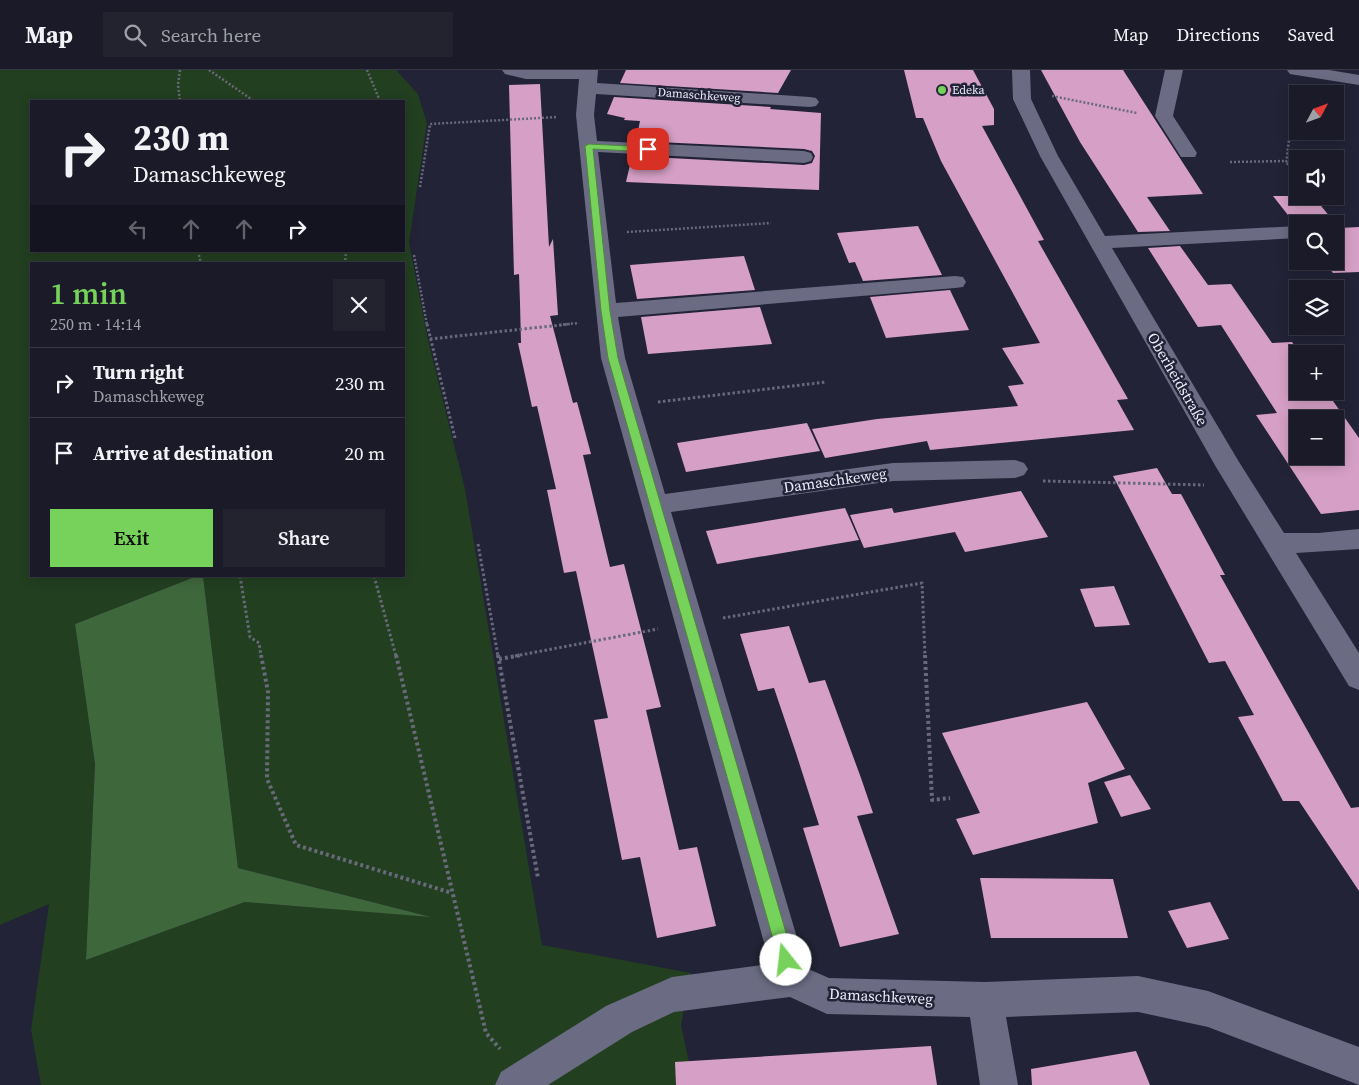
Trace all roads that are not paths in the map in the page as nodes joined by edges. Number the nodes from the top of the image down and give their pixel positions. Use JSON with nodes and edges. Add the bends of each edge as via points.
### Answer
{"nodes":[{"id":1,"x":511,"y":70,"type":"edge"},
{"id":2,"x":1174,"y":70,"type":"edge"},
{"id":3,"x":1297,"y":70,"type":"edge"},
{"id":4,"x":1359,"y":80,"type":"edge"},
{"id":5,"x":1021,"y":81,"type":"edge"},
{"id":6,"x":587,"y":87,"type":"edge"},
{"id":7,"x":810,"y":102,"type":"dead end"},
{"id":8,"x":589,"y":146,"type":"junction"},
{"id":9,"x":1188,"y":153,"type":"dead end"},
{"id":10,"x":804,"y":157,"type":"dead end"},
{"id":11,"x":1289,"y":232,"type":"edge"},
{"id":12,"x":1100,"y":242,"type":"junction"},
{"id":13,"x":955,"y":282,"type":"dead end"},
{"id":14,"x":606,"y":316,"type":"junction"},
{"id":15,"x":1015,"y":469,"type":"road end"},
{"id":16,"x":656,"y":505,"type":"junction"},
{"id":17,"x":1359,"y":538,"type":"edge"},
{"id":18,"x":1277,"y":543,"type":"junction"},
{"id":19,"x":1359,"y":678,"type":"edge"},
{"id":20,"x":792,"y":979,"type":"junction"},
{"id":21,"x":985,"y":1000,"type":"junction"},
{"id":22,"x":1359,"y":1066,"type":"edge"},
{"id":23,"x":519,"y":1081,"type":"edge"},
{"id":24,"x":999,"y":1085,"type":"edge"}],
"edges":[{"from":1,"to":6,"type":"street","name":"Damaschkeweg"},
{"from":2,"to":9,"type":"street","via":[[1164,116]]},
{"from":3,"to":4,"type":"street"},
{"from":5,"to":12,"type":"street","name":"Oberheidstraße","via":[[1022,99],[1049,156]]},
{"from":6,"to":7,"type":"street","name":"Damaschkeweg"},
{"from":6,"to":8,"type":"street"},
{"from":8,"to":10,"type":"street"},
{"from":8,"to":14,"type":"street"},
{"from":11,"to":12,"type":"street"},
{"from":12,"to":18,"type":"street","name":"Oberheidstraße"},
{"from":13,"to":14,"type":"street"},
{"from":14,"to":16,"type":"street","via":[[613,358]]},
{"from":15,"to":16,"type":"street","name":"Damaschkeweg","via":[[893,472]]},
{"from":16,"to":20,"type":"street"},
{"from":17,"to":18,"type":"street"},
{"from":18,"to":19,"type":"street","name":"Oberheidstraße"},
{"from":20,"to":21,"type":"street","name":"Damaschkeweg","via":[[827,996]]},
{"from":20,"to":23,"type":"street","via":[[672,995],[619,1019]]},
{"from":21,"to":22,"type":"street","name":"Damaschkeweg","via":[[1138,994],[1208,1009]]},
{"from":21,"to":24,"type":"street"}]}
